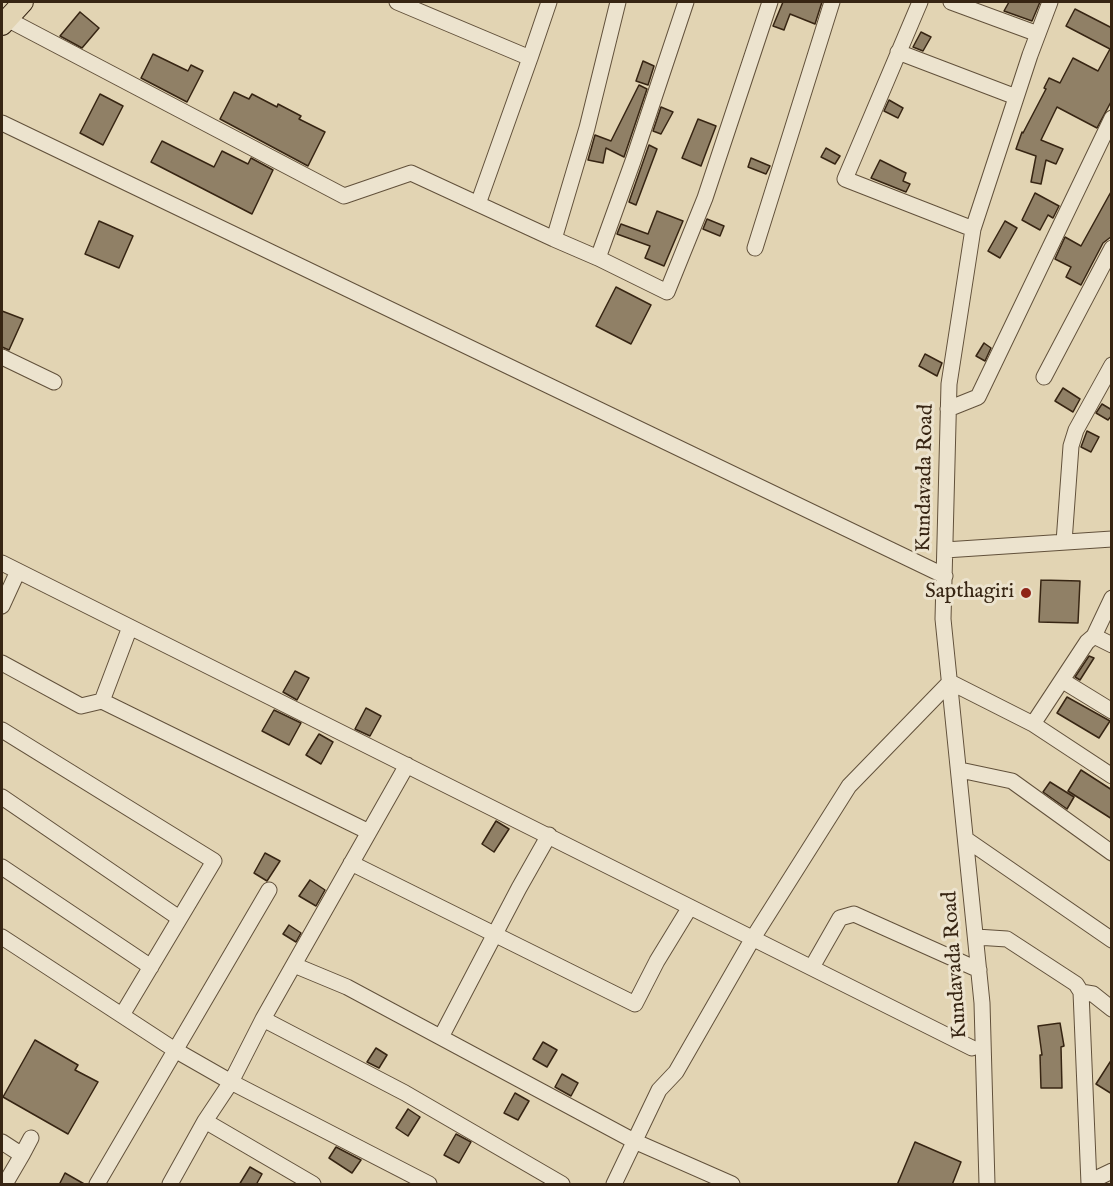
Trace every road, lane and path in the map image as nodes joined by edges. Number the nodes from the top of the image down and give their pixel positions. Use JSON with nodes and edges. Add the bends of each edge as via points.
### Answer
{"nodes":[{"id":1,"x":23,"y":2,"type":"edge"},
{"id":2,"x":397,"y":2,"type":"edge"},
{"id":3,"x":549,"y":2,"type":"edge"},
{"id":4,"x":618,"y":2,"type":"edge"},
{"id":5,"x":686,"y":2,"type":"edge"},
{"id":6,"x":770,"y":2,"type":"edge"},
{"id":7,"x":832,"y":2,"type":"edge"},
{"id":8,"x":920,"y":2,"type":"edge"},
{"id":9,"x":951,"y":2,"type":"edge"},
{"id":10,"x":1050,"y":2,"type":"edge"},
{"id":11,"x":4,"y":22,"type":"edge"},
{"id":12,"x":1038,"y":34,"type":"junction"},
{"id":13,"x":898,"y":52,"type":"junction"},
{"id":14,"x":530,"y":58,"type":"junction"},
{"id":15,"x":1016,"y":97,"type":"junction"},
{"id":16,"x":1112,"y":118,"type":"edge"},
{"id":17,"x":2,"y":123,"type":"edge"},
{"id":18,"x":478,"y":204,"type":"junction"},
{"id":19,"x":973,"y":229,"type":"junction"},
{"id":20,"x":554,"y":239,"type":"junction"},
{"id":21,"x":755,"y":248,"type":"dead end"},
{"id":22,"x":1112,"y":248,"type":"edge"},
{"id":23,"x":598,"y":258,"type":"junction"},
{"id":24,"x":2,"y":357,"type":"edge"},
{"id":25,"x":1112,"y":365,"type":"edge"},
{"id":26,"x":1044,"y":377,"type":"dead end"},
{"id":27,"x":54,"y":382,"type":"dead end"},
{"id":28,"x":948,"y":409,"type":"junction"},
{"id":29,"x":1112,"y":538,"type":"edge"},
{"id":30,"x":1064,"y":542,"type":"junction"},
{"id":31,"x":945,"y":550,"type":"junction"},
{"id":32,"x":2,"y":563,"type":"edge"},
{"id":33,"x":18,"y":571,"type":"junction"},
{"id":34,"x":945,"y":576,"type":"junction"},
{"id":35,"x":1112,"y":597,"type":"edge"},
{"id":36,"x":2,"y":606,"type":"edge"},
{"id":37,"x":130,"y":627,"type":"junction"},
{"id":38,"x":1094,"y":636,"type":"junction"},
{"id":39,"x":1112,"y":645,"type":"edge"},
{"id":40,"x":2,"y":663,"type":"edge"},
{"id":41,"x":1063,"y":681,"type":"junction"},
{"id":42,"x":950,"y":682,"type":"junction"},
{"id":43,"x":102,"y":701,"type":"junction"},
{"id":44,"x":1112,"y":711,"type":"edge"},
{"id":45,"x":1033,"y":724,"type":"junction"},
{"id":46,"x":2,"y":730,"type":"edge"},
{"id":47,"x":407,"y":765,"type":"junction"},
{"id":48,"x":960,"y":770,"type":"junction"},
{"id":49,"x":1112,"y":776,"type":"edge"},
{"id":50,"x":2,"y":797,"type":"edge"},
{"id":51,"x":369,"y":832,"type":"junction"},
{"id":52,"x":549,"y":835,"type":"junction"},
{"id":53,"x":967,"y":840,"type":"junction"},
{"id":54,"x":1112,"y":853,"type":"edge"},
{"id":55,"x":351,"y":863,"type":"junction"},
{"id":56,"x":2,"y":867,"type":"edge"},
{"id":57,"x":269,"y":890,"type":"dead end"},
{"id":58,"x":690,"y":907,"type":"junction"},
{"id":59,"x":179,"y":918,"type":"junction"},
{"id":60,"x":495,"y":935,"type":"junction"},
{"id":61,"x":2,"y":937,"type":"edge"},
{"id":62,"x":976,"y":937,"type":"junction"},
{"id":63,"x":753,"y":938,"type":"junction"},
{"id":64,"x":1112,"y":940,"type":"edge"},
{"id":65,"x":294,"y":965,"type":"junction"},
{"id":66,"x":151,"y":967,"type":"junction"},
{"id":67,"x":812,"y":967,"type":"junction"},
{"id":68,"x":979,"y":970,"type":"junction"},
{"id":69,"x":1082,"y":992,"type":"junction"},
{"id":70,"x":1112,"y":1009,"type":"edge"},
{"id":71,"x":122,"y":1016,"type":"junction"},
{"id":72,"x":263,"y":1019,"type":"junction"},
{"id":73,"x":441,"y":1037,"type":"junction"},
{"id":74,"x":972,"y":1048,"type":"dead end"},
{"id":75,"x":175,"y":1050,"type":"junction"},
{"id":76,"x":231,"y":1082,"type":"junction"},
{"id":77,"x":205,"y":1121,"type":"junction"},
{"id":78,"x":31,"y":1138,"type":"dead end"},
{"id":79,"x":634,"y":1141,"type":"junction"},
{"id":80,"x":2,"y":1142,"type":"edge"},
{"id":81,"x":22,"y":1155,"type":"junction"},
{"id":82,"x":1112,"y":1171,"type":"edge"},
{"id":83,"x":1089,"y":1183,"type":"edge"},
{"id":84,"x":171,"y":1184,"type":"edge"},
{"id":85,"x":5,"y":1185,"type":"edge"},
{"id":86,"x":97,"y":1185,"type":"edge"},
{"id":87,"x":313,"y":1185,"type":"edge"},
{"id":88,"x":429,"y":1185,"type":"edge"},
{"id":89,"x":561,"y":1185,"type":"edge"},
{"id":90,"x":614,"y":1185,"type":"edge"},
{"id":91,"x":732,"y":1185,"type":"edge"},
{"id":92,"x":987,"y":1185,"type":"edge"}],
"edges":[{"from":1,"to":11,"type":"main road"},
{"from":2,"to":14,"type":"street"},
{"from":3,"to":14,"type":"street"},
{"from":4,"to":20,"type":"street"},
{"from":5,"to":23,"type":"street"},
{"from":6,"to":23,"type":"street","via":[[705,198],[667,292]]},
{"from":7,"to":21,"type":"street"},
{"from":8,"to":13,"type":"street"},
{"from":9,"to":12,"type":"street"},
{"from":10,"to":12,"type":"street","name":"Kundavada Road"},
{"from":11,"to":18,"type":"street","via":[[344,196],[411,173]]},
{"from":12,"to":15,"type":"street","name":"Kundavada Road"},
{"from":13,"to":15,"type":"street"},
{"from":13,"to":19,"type":"street","via":[[845,179]]},
{"from":14,"to":18,"type":"street"},
{"from":15,"to":19,"type":"street","name":"Kundavada Road"},
{"from":16,"to":28,"type":"street","via":[[978,397]]},
{"from":17,"to":34,"type":"street"},
{"from":18,"to":20,"type":"street"},
{"from":19,"to":28,"type":"street","name":"Kundavada Road"},
{"from":20,"to":23,"type":"street"},
{"from":22,"to":26,"type":"street"},
{"from":24,"to":27,"type":"street"},
{"from":25,"to":30,"type":"street","via":[[1071,446]]},
{"from":28,"to":31,"type":"street","name":"Kundavada Road"},
{"from":29,"to":30,"type":"street"},
{"from":30,"to":31,"type":"street"},
{"from":31,"to":34,"type":"street","name":"Kundavada Road"},
{"from":32,"to":33,"type":"street"},
{"from":33,"to":36,"type":"street"},
{"from":33,"to":37,"type":"street"},
{"from":34,"to":42,"type":"street","name":"Kundavada Road","via":[[944,619]]},
{"from":35,"to":38,"type":"street"},
{"from":37,"to":43,"type":"street"},
{"from":37,"to":47,"type":"street"},
{"from":38,"to":39,"type":"street"},
{"from":38,"to":41,"type":"street"},
{"from":40,"to":43,"type":"street","via":[[81,706]]},
{"from":41,"to":44,"type":"street"},
{"from":41,"to":45,"type":"street"},
{"from":42,"to":45,"type":"street"},
{"from":42,"to":48,"type":"street","name":"Kundavada Road"},
{"from":42,"to":63,"type":"street","via":[[849,786]]},
{"from":43,"to":51,"type":"street"},
{"from":45,"to":49,"type":"street"},
{"from":46,"to":59,"type":"street","via":[[213,861]]},
{"from":47,"to":51,"type":"street"},
{"from":47,"to":52,"type":"street"},
{"from":48,"to":53,"type":"street","name":"Kundavada Road"},
{"from":48,"to":54,"type":"street","via":[[1012,781]]},
{"from":50,"to":59,"type":"street"},
{"from":51,"to":55,"type":"street"},
{"from":52,"to":58,"type":"street"},
{"from":52,"to":60,"type":"street"},
{"from":53,"to":62,"type":"street","name":"Kundavada Road"},
{"from":53,"to":64,"type":"street"},
{"from":55,"to":60,"type":"street"},
{"from":55,"to":65,"type":"street"},
{"from":56,"to":66,"type":"street"},
{"from":57,"to":75,"type":"street"},
{"from":58,"to":60,"type":"street","via":[[635,1004]]},
{"from":58,"to":63,"type":"street"},
{"from":59,"to":66,"type":"street"},
{"from":60,"to":73,"type":"street"},
{"from":61,"to":71,"type":"street"},
{"from":62,"to":68,"type":"street","name":"Kundavada Road"},
{"from":62,"to":69,"type":"street","via":[[1007,939],[1076,984]]},
{"from":63,"to":67,"type":"street"},
{"from":63,"to":79,"type":"street","via":[[676,1072],[659,1090]]},
{"from":65,"to":72,"type":"street"},
{"from":65,"to":73,"type":"street","via":[[347,987]]},
{"from":66,"to":71,"type":"street"},
{"from":67,"to":68,"type":"street","via":[[840,918],[854,914]]},
{"from":67,"to":74,"type":"street"},
{"from":68,"to":92,"type":"street","name":"Kundavada Road"},
{"from":69,"to":70,"type":"street","via":[[1093,994]]},
{"from":69,"to":83,"type":"street"},
{"from":71,"to":75,"type":"street"},
{"from":72,"to":76,"type":"street"},
{"from":72,"to":89,"type":"street","via":[[405,1093]]},
{"from":73,"to":79,"type":"street"},
{"from":75,"to":76,"type":"street"},
{"from":75,"to":86,"type":"street"},
{"from":76,"to":77,"type":"street"},
{"from":76,"to":88,"type":"street"},
{"from":77,"to":84,"type":"street"},
{"from":77,"to":87,"type":"street"},
{"from":78,"to":81,"type":"street"},
{"from":79,"to":90,"type":"street"},
{"from":79,"to":91,"type":"street"},
{"from":80,"to":81,"type":"street"},
{"from":81,"to":85,"type":"street"},
{"from":82,"to":83,"type":"street"}]}
